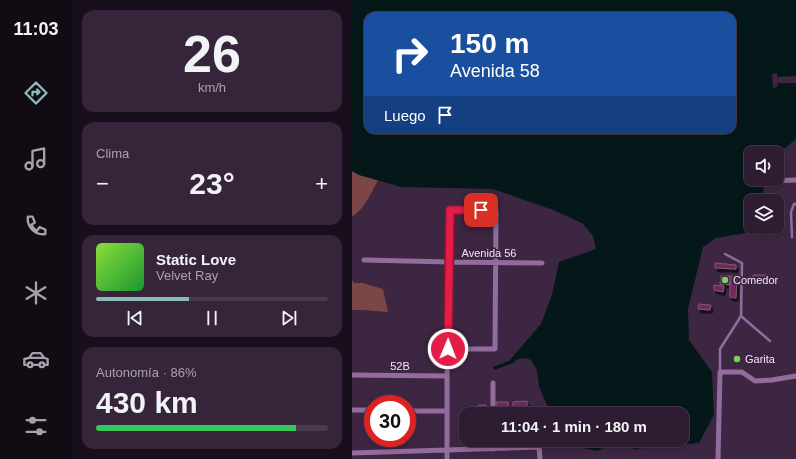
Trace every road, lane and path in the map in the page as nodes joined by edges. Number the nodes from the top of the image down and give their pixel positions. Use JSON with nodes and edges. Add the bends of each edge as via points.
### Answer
{"nodes":[{"id":1,"x":784,"y":180,"type":"edge"},
{"id":2,"x":796,"y":180,"type":"edge"},
{"id":3,"x":796,"y":204,"type":"edge"},
{"id":4,"x":792,"y":237,"type":"dead end"},
{"id":5,"x":725,"y":254,"type":"dead end"},
{"id":6,"x":364,"y":260,"type":"dead end"},
{"id":7,"x":449,"y":262,"type":"junction"},
{"id":8,"x":496,"y":262,"type":"junction"},
{"id":9,"x":542,"y":263,"type":"dead end"},
{"id":10,"x":741,"y":316,"type":"junction"},
{"id":11,"x":770,"y":342,"type":"dead end"},
{"id":12,"x":448,"y":349,"type":"junction"},
{"id":13,"x":720,"y":372,"type":"junction"},
{"id":14,"x":352,"y":375,"type":"edge"},
{"id":15,"x":447,"y":376,"type":"junction"},
{"id":16,"x":796,"y":376,"type":"edge"},
{"id":17,"x":493,"y":383,"type":"dead end"},
{"id":18,"x":493,"y":407,"type":"edge"},
{"id":19,"x":352,"y":410,"type":"edge"},
{"id":20,"x":364,"y":410,"type":"edge"},
{"id":21,"x":416,"y":411,"type":"edge"},
{"id":22,"x":447,"y":411,"type":"junction"},
{"id":23,"x":493,"y":449,"type":"joint"},
{"id":24,"x":447,"y":450,"type":"junction"},
{"id":25,"x":352,"y":453,"type":"edge"},
{"id":26,"x":447,"y":459,"type":"edge"},
{"id":27,"x":540,"y":459,"type":"edge"},
{"id":28,"x":718,"y":459,"type":"edge"}],
"edges":[{"from":1,"to":2,"type":"street"},
{"from":3,"to":4,"type":"lane","via":[[791,212]]},
{"from":5,"to":10,"type":"lane","via":[[742,263]]},
{"from":6,"to":7,"type":"street","name":"Avenida 56"},
{"from":7,"to":8,"type":"street","name":"Avenida 56"},
{"from":7,"to":8,"type":"street","via":[[450,210],[496,211]]},
{"from":7,"to":12,"type":"street"},
{"from":8,"to":9,"type":"street","name":"Avenida 56"},
{"from":8,"to":12,"type":"street","via":[[495,349]]},
{"from":10,"to":11,"type":"lane"},
{"from":10,"to":13,"type":"lane","via":[[720,349]]},
{"from":12,"to":15,"type":"street"},
{"from":13,"to":16,"type":"street","via":[[742,372],[755,381]]},
{"from":13,"to":28,"type":"street"},
{"from":14,"to":15,"type":"street","name":"52B"},
{"from":15,"to":22,"type":"street"},
{"from":17,"to":18,"type":"street"},
{"from":19,"to":20,"type":"street"},
{"from":21,"to":22,"type":"street"},
{"from":22,"to":24,"type":"street"},
{"from":23,"to":24,"type":"street"},
{"from":23,"to":27,"type":"street","via":[[539,448]]},
{"from":24,"to":25,"type":"street"},
{"from":24,"to":26,"type":"street"}]}
